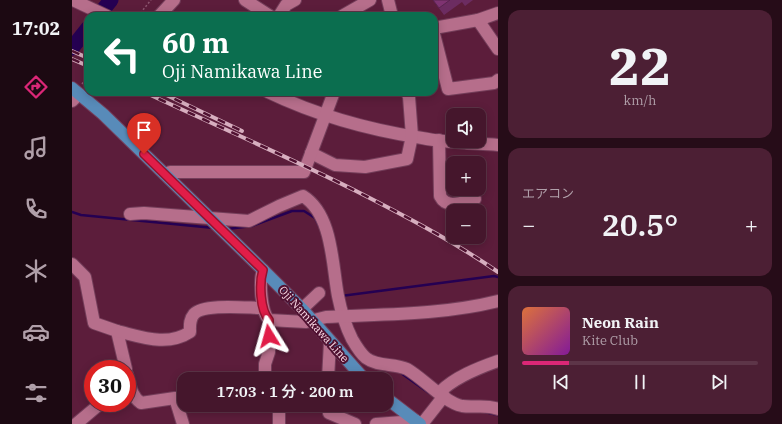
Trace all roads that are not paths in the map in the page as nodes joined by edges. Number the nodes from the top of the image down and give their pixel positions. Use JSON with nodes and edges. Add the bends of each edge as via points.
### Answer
{"nodes":[{"id":1,"x":73,"y":0,"type":"edge"},
{"id":2,"x":174,"y":0,"type":"edge"},
{"id":3,"x":245,"y":0,"type":"edge"},
{"id":4,"x":295,"y":0,"type":"edge"},
{"id":5,"x":370,"y":0,"type":"edge"},
{"id":6,"x":388,"y":0,"type":"edge"},
{"id":7,"x":98,"y":12,"type":"edge"},
{"id":8,"x":163,"y":12,"type":"edge"},
{"id":9,"x":264,"y":12,"type":"edge"},
{"id":10,"x":282,"y":12,"type":"edge"},
{"id":11,"x":349,"y":12,"type":"edge"},
{"id":12,"x":391,"y":12,"type":"edge"},
{"id":13,"x":498,"y":13,"type":"edge"},
{"id":14,"x":478,"y":20,"type":"junction"},
{"id":15,"x":438,"y":27,"type":"edge"},
{"id":16,"x":438,"y":50,"type":"edge"},
{"id":17,"x":498,"y":50,"type":"edge"},
{"id":18,"x":498,"y":80,"type":"edge"},
{"id":19,"x":75,"y":93,"type":"edge"},
{"id":20,"x":278,"y":96,"type":"edge"},
{"id":21,"x":332,"y":96,"type":"edge"},
{"id":22,"x":409,"y":96,"type":"edge"},
{"id":23,"x":325,"y":115,"type":"junction"},
{"id":24,"x":412,"y":136,"type":"junction"},
{"id":25,"x":440,"y":140,"type":"junction"},
{"id":26,"x":498,"y":145,"type":"edge"},
{"id":27,"x":311,"y":153,"type":"junction"},
{"id":28,"x":165,"y":174,"type":"junction"},
{"id":29,"x":476,"y":200,"type":"dead end"},
{"id":30,"x":130,"y":214,"type":"dead end"},
{"id":31,"x":211,"y":219,"type":"junction"},
{"id":32,"x":72,"y":264,"type":"edge"},
{"id":33,"x":263,"y":270,"type":"junction"},
{"id":34,"x":319,"y":293,"type":"dead end"},
{"id":35,"x":498,"y":301,"type":"edge"},
{"id":36,"x":263,"y":308,"type":"junction"},
{"id":37,"x":302,"y":309,"type":"junction"},
{"id":38,"x":343,"y":316,"type":"junction"},
{"id":39,"x":269,"y":320,"type":"junction"},
{"id":40,"x":312,"y":321,"type":"junction"},
{"id":41,"x":117,"y":331,"type":"junction"},
{"id":42,"x":330,"y":342,"type":"junction"},
{"id":43,"x":124,"y":360,"type":"edge"},
{"id":44,"x":498,"y":361,"type":"edge"},
{"id":45,"x":265,"y":372,"type":"edge"},
{"id":46,"x":328,"y":372,"type":"edge"},
{"id":47,"x":358,"y":372,"type":"edge"},
{"id":48,"x":442,"y":394,"type":"junction"},
{"id":49,"x":136,"y":399,"type":"edge"},
{"id":50,"x":393,"y":403,"type":"edge"},
{"id":51,"x":498,"y":408,"type":"edge"},
{"id":52,"x":90,"y":412,"type":"edge"},
{"id":53,"x":279,"y":412,"type":"edge"},
{"id":54,"x":328,"y":414,"type":"edge"},
{"id":55,"x":419,"y":423,"type":"edge"},
{"id":56,"x":76,"y":424,"type":"edge"},
{"id":57,"x":183,"y":424,"type":"edge"},
{"id":58,"x":279,"y":424,"type":"edge"},
{"id":59,"x":355,"y":424,"type":"edge"},
{"id":60,"x":376,"y":424,"type":"edge"}],
"edges":[{"from":1,"to":7,"type":"street"},
{"from":2,"to":8,"type":"street"},
{"from":3,"to":9,"type":"street"},
{"from":4,"to":10,"type":"street","via":[[286,5]]},
{"from":5,"to":11,"type":"street"},
{"from":6,"to":12,"type":"street"},
{"from":13,"to":14,"type":"street"},
{"from":14,"to":15,"type":"street"},
{"from":14,"to":17,"type":"street"},
{"from":16,"to":18,"type":"street","via":[[448,89],[494,83]]},
{"from":19,"to":28,"type":"main road","name":"Oji Namikawa Line"},
{"from":20,"to":23,"type":"street"},
{"from":21,"to":23,"type":"street"},
{"from":22,"to":24,"type":"street"},
{"from":23,"to":24,"type":"street"},
{"from":23,"to":27,"type":"street"},
{"from":24,"to":25,"type":"street"},
{"from":24,"to":27,"type":"street","via":[[408,159],[383,164],[365,167],[335,165]]},
{"from":25,"to":26,"type":"street"},
{"from":25,"to":29,"type":"street","via":[[442,201],[452,204]]},
{"from":27,"to":28,"type":"street","via":[[304,172]]},
{"from":28,"to":31,"type":"main road","name":"Oji Namikawa Line"},
{"from":30,"to":31,"type":"street"},
{"from":31,"to":33,"type":"main road","name":"Oji Namikawa Line"},
{"from":31,"to":38,"type":"street","via":[[249,221],[303,196],[310,200],[328,233]]},
{"from":32,"to":41,"type":"street","via":[[85,277],[94,323]]},
{"from":33,"to":36,"type":"street"},
{"from":33,"to":37,"type":"main road","name":"Oji Namikawa Line"},
{"from":34,"to":37,"type":"street"},
{"from":35,"to":38,"type":"street","via":[[448,311]]},
{"from":36,"to":39,"type":"street"},
{"from":36,"to":41,"type":"street","via":[[214,308],[194,313],[190,320],[190,332],[183,337],[168,340]]},
{"from":37,"to":40,"type":"main road","name":"Oji Namikawa Line"},
{"from":38,"to":40,"type":"street"},
{"from":38,"to":48,"type":"street","via":[[347,328],[365,358],[374,363],[406,369]]},
{"from":39,"to":40,"type":"street","via":[[298,323]]},
{"from":39,"to":45,"type":"street"},
{"from":40,"to":42,"type":"main road","name":"Oji Namikawa Line"},
{"from":41,"to":43,"type":"street"},
{"from":42,"to":46,"type":"street"},
{"from":42,"to":47,"type":"main road","name":"Oji Namikawa Line"},
{"from":44,"to":48,"type":"street","via":[[476,369],[445,387]]},
{"from":48,"to":51,"type":"street","via":[[463,406]]},
{"from":48,"to":55,"type":"street"},
{"from":49,"to":57,"type":"street","via":[[141,403],[175,398]]},
{"from":50,"to":55,"type":"main road"},
{"from":52,"to":56,"type":"street"},
{"from":53,"to":58,"type":"street"},
{"from":54,"to":59,"type":"street"},
{"from":55,"to":60,"type":"street"}]}
